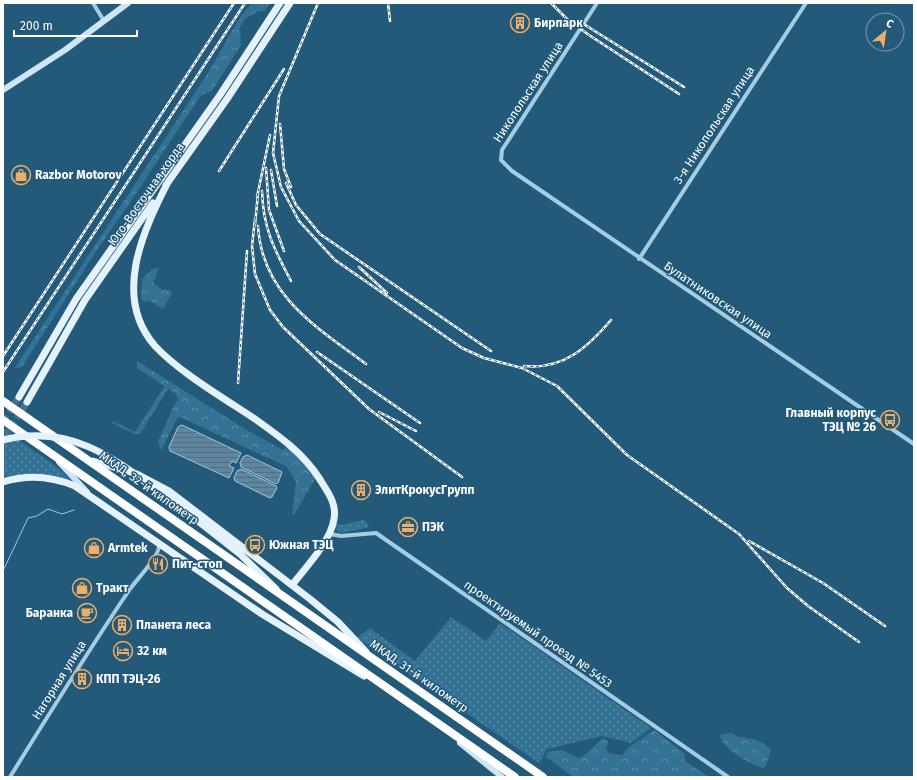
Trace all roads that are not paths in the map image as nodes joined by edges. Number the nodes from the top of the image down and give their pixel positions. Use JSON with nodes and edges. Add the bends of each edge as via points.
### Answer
{"nodes":[{"id":1,"x":93,"y":3,"type":"edge"},
{"id":2,"x":128,"y":3,"type":"edge"},
{"id":3,"x":280,"y":3,"type":"edge"},
{"id":4,"x":290,"y":3,"type":"edge"},
{"id":5,"x":597,"y":3,"type":"edge"},
{"id":6,"x":806,"y":3,"type":"edge"},
{"id":7,"x":104,"y":21,"type":"junction"},
{"id":8,"x":3,"y":90,"type":"edge"},
{"id":9,"x":512,"y":171,"type":"joint"},
{"id":10,"x":168,"y":182,"type":"junction"},
{"id":11,"x":639,"y":259,"type":"junction"},
{"id":12,"x":19,"y":397,"type":"tunnel mouth"},
{"id":13,"x":3,"y":400,"type":"edge"},
{"id":14,"x":27,"y":402,"type":"tunnel mouth"},
{"id":15,"x":3,"y":420,"type":"edge"},
{"id":16,"x":4,"y":438,"type":"edge"},
{"id":17,"x":914,"y":444,"type":"edge"},
{"id":18,"x":48,"y":451,"type":"junction"},
{"id":19,"x":84,"y":457,"type":"junction"},
{"id":20,"x":3,"y":482,"type":"edge"},
{"id":21,"x":90,"y":494,"type":"junction"},
{"id":22,"x":330,"y":534,"type":"junction"},
{"id":23,"x":158,"y":542,"type":"junction"},
{"id":24,"x":173,"y":552,"type":"junction"},
{"id":25,"x":155,"y":557,"type":"junction"},
{"id":26,"x":292,"y":585,"type":"junction"},
{"id":27,"x":282,"y":595,"type":"junction"},
{"id":28,"x":375,"y":660,"type":"junction"},
{"id":29,"x":418,"y":710,"type":"junction"},
{"id":30,"x":441,"y":726,"type":"junction"},
{"id":31,"x":10,"y":777,"type":"edge"},
{"id":32,"x":502,"y":777,"type":"edge"},
{"id":33,"x":515,"y":777,"type":"edge"},
{"id":34,"x":542,"y":777,"type":"edge"},
{"id":35,"x":728,"y":777,"type":"edge"}],
"edges":[{"from":1,"to":7,"type":"street"},
{"from":2,"to":7,"type":"main road"},
{"from":3,"to":12,"type":"main road","name":"Юго-Восточная хорда","via":[[220,95],[76,299]]},
{"from":4,"to":10,"type":"main road","name":"Юго-Восточная хорда","via":[[227,99]]},
{"from":5,"to":9,"type":"street","name":"Никопольская улица","via":[[502,150],[501,160]]},
{"from":6,"to":11,"type":"street","name":"3-я Никопольская улица"},
{"from":7,"to":8,"type":"main road"},
{"from":9,"to":11,"type":"street","name":"Булатниковская улица"},
{"from":10,"to":14,"type":"main road","name":"Юго-Восточная хорда","via":[[83,304]]},
{"from":10,"to":22,"type":"main road","via":[[143,233],[133,289],[138,319],[156,346],[183,369],[268,428],[306,459],[331,496],[334,520]]},
{"from":11,"to":17,"type":"street","name":"Булатниковская улица"},
{"from":13,"to":19,"type":"highway","name":"МКАД, 32-й километр"},
{"from":15,"to":18,"type":"highway"},
{"from":16,"to":27,"type":"main road","bridge":true,"via":[[66,438],[107,456],[184,510],[240,554]]},
{"from":18,"to":21,"type":"main road"},
{"from":18,"to":29,"type":"highway"},
{"from":19,"to":26,"type":"main road","via":[[105,466],[137,474],[156,483]]},
{"from":19,"to":27,"type":"highway","name":"МКАД, 32-й километр"},
{"from":20,"to":21,"type":"main road","via":[[44,477],[64,481]]},
{"from":21,"to":23,"type":"main road"},
{"from":22,"to":26,"type":"main road"},
{"from":22,"to":35,"type":"street","name":"проектируемый проезд № 5453","via":[[341,536],[376,533]]},
{"from":23,"to":24,"type":"main road"},
{"from":23,"to":25,"type":"street","name":"Нагорная улица","via":[[160,547]]},
{"from":24,"to":25,"type":"street","via":[[166,551]]},
{"from":24,"to":29,"type":"main road","via":[[268,618]]},
{"from":25,"to":31,"type":"street","name":"Нагорная улица","via":[[96,639]]},
{"from":26,"to":28,"type":"main road","via":[[338,622]]},
{"from":27,"to":28,"type":"highway","name":"МКАД, 31-й километр"},
{"from":28,"to":34,"type":"highway","name":"МКАД, 31-й километр"},
{"from":29,"to":30,"type":"highway"},
{"from":30,"to":32,"type":"main road"},
{"from":30,"to":33,"type":"highway"}]}
